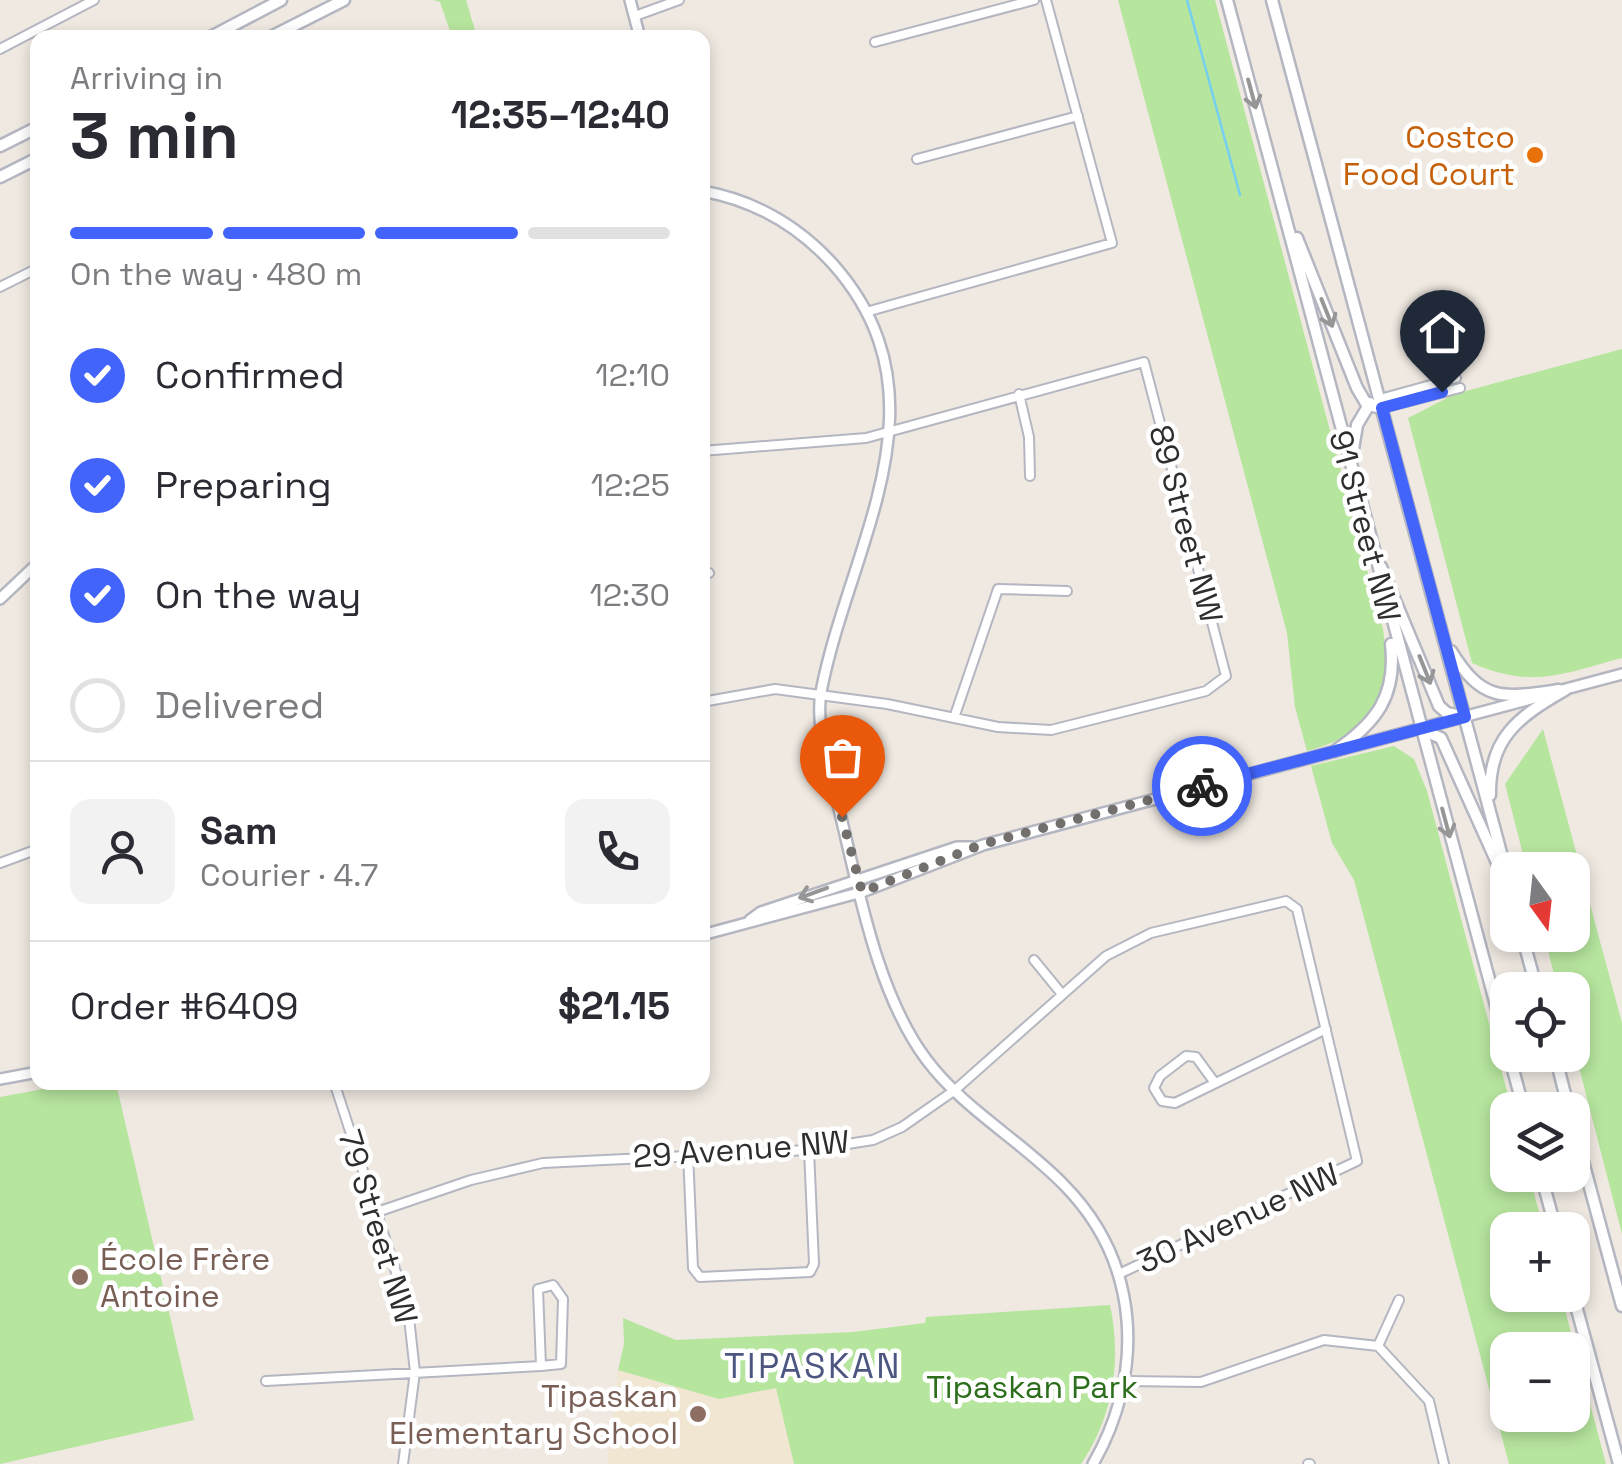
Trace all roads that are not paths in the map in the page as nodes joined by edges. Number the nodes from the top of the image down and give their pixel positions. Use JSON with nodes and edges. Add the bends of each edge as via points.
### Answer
{"nodes":[{"id":1,"x":94,"y":0,"type":"edge"},
{"id":2,"x":281,"y":0,"type":"edge"},
{"id":3,"x":344,"y":0,"type":"edge"},
{"id":4,"x":630,"y":0,"type":"edge"},
{"id":5,"x":680,"y":0,"type":"edge"},
{"id":6,"x":1034,"y":0,"type":"edge"},
{"id":7,"x":1046,"y":0,"type":"edge"},
{"id":8,"x":1227,"y":0,"type":"edge"},
{"id":9,"x":1272,"y":0,"type":"edge"},
{"id":10,"x":77,"y":4,"type":"edge"},
{"id":11,"x":634,"y":16,"type":"junction"},
{"id":12,"x":33,"y":30,"type":"edge"},
{"id":13,"x":224,"y":30,"type":"edge"},
{"id":14,"x":285,"y":30,"type":"edge"},
{"id":15,"x":638,"y":30,"type":"edge"},
{"id":16,"x":30,"y":31,"type":"edge"},
{"id":17,"x":875,"y":42,"type":"dead end"},
{"id":18,"x":0,"y":49,"type":"edge"},
{"id":19,"x":1078,"y":116,"type":"junction"},
{"id":20,"x":30,"y":131,"type":"edge"},
{"id":21,"x":0,"y":146,"type":"edge"},
{"id":22,"x":918,"y":159,"type":"dead end"},
{"id":23,"x":30,"y":162,"type":"edge"},
{"id":24,"x":0,"y":177,"type":"edge"},
{"id":25,"x":1279,"y":190,"type":"junction"},
{"id":26,"x":710,"y":193,"type":"edge"},
{"id":27,"x":30,"y":272,"type":"edge"},
{"id":28,"x":0,"y":287,"type":"edge"},
{"id":29,"x":866,"y":312,"type":"junction"},
{"id":30,"x":1458,"y":383,"type":"dead end"},
{"id":31,"x":1020,"y":394,"type":"junction"},
{"id":32,"x":1381,"y":404,"type":"junction"},
{"id":33,"x":1367,"y":405,"type":"junction"},
{"id":34,"x":890,"y":431,"type":"junction"},
{"id":35,"x":710,"y":450,"type":"edge"},
{"id":36,"x":1030,"y":476,"type":"dead end"},
{"id":37,"x":1359,"y":505,"type":"junction"},
{"id":38,"x":1372,"y":548,"type":"junction"},
{"id":39,"x":30,"y":571,"type":"edge"},
{"id":40,"x":1067,"y":591,"type":"dead end"},
{"id":41,"x":0,"y":599,"type":"edge"},
{"id":42,"x":1386,"y":608,"type":"junction"},
{"id":43,"x":1443,"y":638,"type":"junction"},
{"id":44,"x":1622,"y":674,"type":"edge"},
{"id":45,"x":1565,"y":690,"type":"junction"},
{"id":46,"x":820,"y":694,"type":"junction"},
{"id":47,"x":710,"y":700,"type":"edge"},
{"id":48,"x":1465,"y":717,"type":"junction"},
{"id":49,"x":954,"y":718,"type":"junction"},
{"id":50,"x":1420,"y":729,"type":"junction"},
{"id":51,"x":1335,"y":751,"type":"junction"},
{"id":52,"x":1490,"y":814,"type":"junction"},
{"id":53,"x":974,"y":848,"type":"junction"},
{"id":54,"x":30,"y":852,"type":"edge"},
{"id":55,"x":1492,"y":852,"type":"edge"},
{"id":56,"x":1501,"y":852,"type":"edge"},
{"id":57,"x":0,"y":863,"type":"edge"},
{"id":58,"x":858,"y":878,"type":"junction"},
{"id":59,"x":862,"y":892,"type":"junction"},
{"id":60,"x":748,"y":922,"type":"junction"},
{"id":61,"x":710,"y":933,"type":"edge"},
{"id":62,"x":1034,"y":960,"type":"dead end"},
{"id":63,"x":1490,"y":987,"type":"edge"},
{"id":64,"x":1061,"y":993,"type":"junction"},
{"id":65,"x":1326,"y":1029,"type":"junction"},
{"id":66,"x":30,"y":1073,"type":"edge"},
{"id":67,"x":0,"y":1079,"type":"edge"},
{"id":68,"x":1215,"y":1083,"type":"junction"},
{"id":69,"x":337,"y":1090,"type":"edge"},
{"id":70,"x":955,"y":1090,"type":"junction"},
{"id":71,"x":809,"y":1150,"type":"junction"},
{"id":72,"x":688,"y":1153,"type":"junction"},
{"id":73,"x":1590,"y":1185,"type":"edge"},
{"id":74,"x":376,"y":1212,"type":"junction"},
{"id":75,"x":1119,"y":1274,"type":"junction"},
{"id":76,"x":1620,"y":1290,"type":"edge"},
{"id":77,"x":1399,"y":1300,"type":"dead end"},
{"id":78,"x":1622,"y":1306,"type":"edge"},
{"id":79,"x":1578,"y":1312,"type":"edge"},
{"id":80,"x":1378,"y":1346,"type":"junction"},
{"id":81,"x":542,"y":1366,"type":"junction"},
{"id":82,"x":416,"y":1372,"type":"junction"},
{"id":83,"x":266,"y":1381,"type":"dead end"},
{"id":84,"x":1126,"y":1381,"type":"junction"},
{"id":85,"x":1621,"y":1461,"type":"edge"},
{"id":86,"x":403,"y":1464,"type":"edge"},
{"id":87,"x":1093,"y":1464,"type":"edge"},
{"id":88,"x":1444,"y":1464,"type":"edge"}],
"edges":[{"from":1,"to":10,"type":"street"},
{"from":2,"to":13,"type":"main road"},
{"from":3,"to":14,"type":"main road"},
{"from":4,"to":11,"type":"street"},
{"from":5,"to":11,"type":"street"},
{"from":6,"to":17,"type":"street"},
{"from":7,"to":19,"type":"street"},
{"from":8,"to":25,"type":"main road","name":"91 Street NW","one_way":true},
{"from":9,"to":32,"type":"main road","name":"91 Street NW"},
{"from":10,"to":12,"type":"street"},
{"from":11,"to":15,"type":"street"},
{"from":16,"to":18,"type":"street"},
{"from":19,"to":22,"type":"street"},
{"from":19,"to":29,"type":"street","via":[[1112,243]]},
{"from":20,"to":21,"type":"main road"},
{"from":23,"to":24,"type":"main road"},
{"from":25,"to":33,"type":"main road","one_way":true},
{"from":25,"to":37,"type":"main road","name":"91 Street NW"},
{"from":26,"to":29,"type":"street","via":[[755,207],[815,246]]},
{"from":27,"to":28,"type":"street"},
{"from":29,"to":34,"type":"street","via":[[888,375]]},
{"from":30,"to":32,"type":"street"},
{"from":31,"to":34,"type":"street"},
{"from":31,"to":36,"type":"street"},
{"from":31,"to":49,"type":"street","name":"89 Street NW","via":[[1144,362],[1226,676],[1220,684],[1051,730]]},
{"from":32,"to":33,"type":"main road"},
{"from":32,"to":43,"type":"main road","name":"91 Street NW"},
{"from":33,"to":37,"type":"main road","via":[[1352,444]]},
{"from":34,"to":35,"type":"street"},
{"from":34,"to":46,"type":"street","via":[[871,528]]},
{"from":37,"to":38,"type":"main road","name":"91 Street NW"},
{"from":38,"to":42,"type":"main road","name":"91 Street NW"},
{"from":38,"to":48,"type":"main road","one_way":true,"via":[[1439,706]]},
{"from":39,"to":41,"type":"street"},
{"from":40,"to":49,"type":"street","via":[[998,589]]},
{"from":42,"to":50,"type":"main road","name":"91 Street NW"},
{"from":42,"to":51,"type":"main road","via":[[1392,661],[1385,705]]},
{"from":43,"to":45,"type":"main road","via":[[1470,679],[1489,692]]},
{"from":43,"to":48,"type":"main road","name":"91 Street NW"},
{"from":44,"to":45,"type":"street"},
{"from":45,"to":48,"type":"street"},
{"from":45,"to":52,"type":"main road","via":[[1536,706],[1496,747]]},
{"from":46,"to":47,"type":"street","via":[[756,690]]},
{"from":46,"to":49,"type":"street"},
{"from":46,"to":58,"type":"street","via":[[831,777]]},
{"from":48,"to":50,"type":"street"},
{"from":48,"to":52,"type":"main road","name":"91 Street NW"},
{"from":50,"to":51,"type":"street"},
{"from":50,"to":55,"type":"main road","via":[[1441,738]]},
{"from":50,"to":63,"type":"main road","name":"91 Street NW","one_way":true},
{"from":51,"to":53,"type":"street"},
{"from":52,"to":56,"type":"main road","name":"91 Street NW"},
{"from":53,"to":58,"type":"street"},
{"from":53,"to":59,"type":"street"},
{"from":54,"to":57,"type":"street"},
{"from":58,"to":59,"type":"street"},
{"from":58,"to":60,"type":"street","one_way":true},
{"from":59,"to":60,"type":"street"},
{"from":59,"to":70,"type":"street","via":[[901,1014],[926,1060]]},
{"from":60,"to":61,"type":"street"},
{"from":62,"to":64,"type":"street"},
{"from":64,"to":65,"type":"street","name":"29 Avenue NW","via":[[1106,956],[1151,933],[1286,901],[1296,909]]},
{"from":64,"to":70,"type":"street","name":"29 Avenue NW"},
{"from":65,"to":68,"type":"street"},
{"from":65,"to":75,"type":"street","name":"30 Avenue NW","via":[[1356,1161]]},
{"from":66,"to":67,"type":"street"},
{"from":68,"to":68,"type":"street","via":[[1196,1057],[1186,1056],[1154,1088],[1172,1104]]},
{"from":69,"to":74,"type":"street","name":"79 Street NW"},
{"from":70,"to":71,"type":"street","name":"29 Avenue NW","via":[[873,1140]]},
{"from":70,"to":75,"type":"street","via":[[1066,1187],[1100,1233]]},
{"from":71,"to":72,"type":"street","name":"29 Avenue NW"},
{"from":71,"to":72,"type":"street","via":[[810,1272],[696,1274]]},
{"from":72,"to":74,"type":"street","name":"29 Avenue NW","via":[[543,1162]]},
{"from":73,"to":76,"type":"main road"},
{"from":74,"to":82,"type":"street","name":"79 Street NW","via":[[406,1296]]},
{"from":75,"to":84,"type":"street","via":[[1129,1314]]},
{"from":76,"to":78,"type":"main road"},
{"from":77,"to":80,"type":"street"},
{"from":79,"to":85,"type":"main road"},
{"from":80,"to":84,"type":"street","via":[[1324,1340],[1200,1382]]},
{"from":80,"to":88,"type":"street","via":[[1428,1401]]},
{"from":81,"to":81,"type":"street","via":[[562,1364],[563,1299],[553,1285],[538,1289]]},
{"from":81,"to":82,"type":"street","name":"79 Street NW"},
{"from":82,"to":83,"type":"street","name":"79 Street NW"},
{"from":82,"to":86,"type":"street","name":"79 Street NW"},
{"from":84,"to":87,"type":"street"}]}
